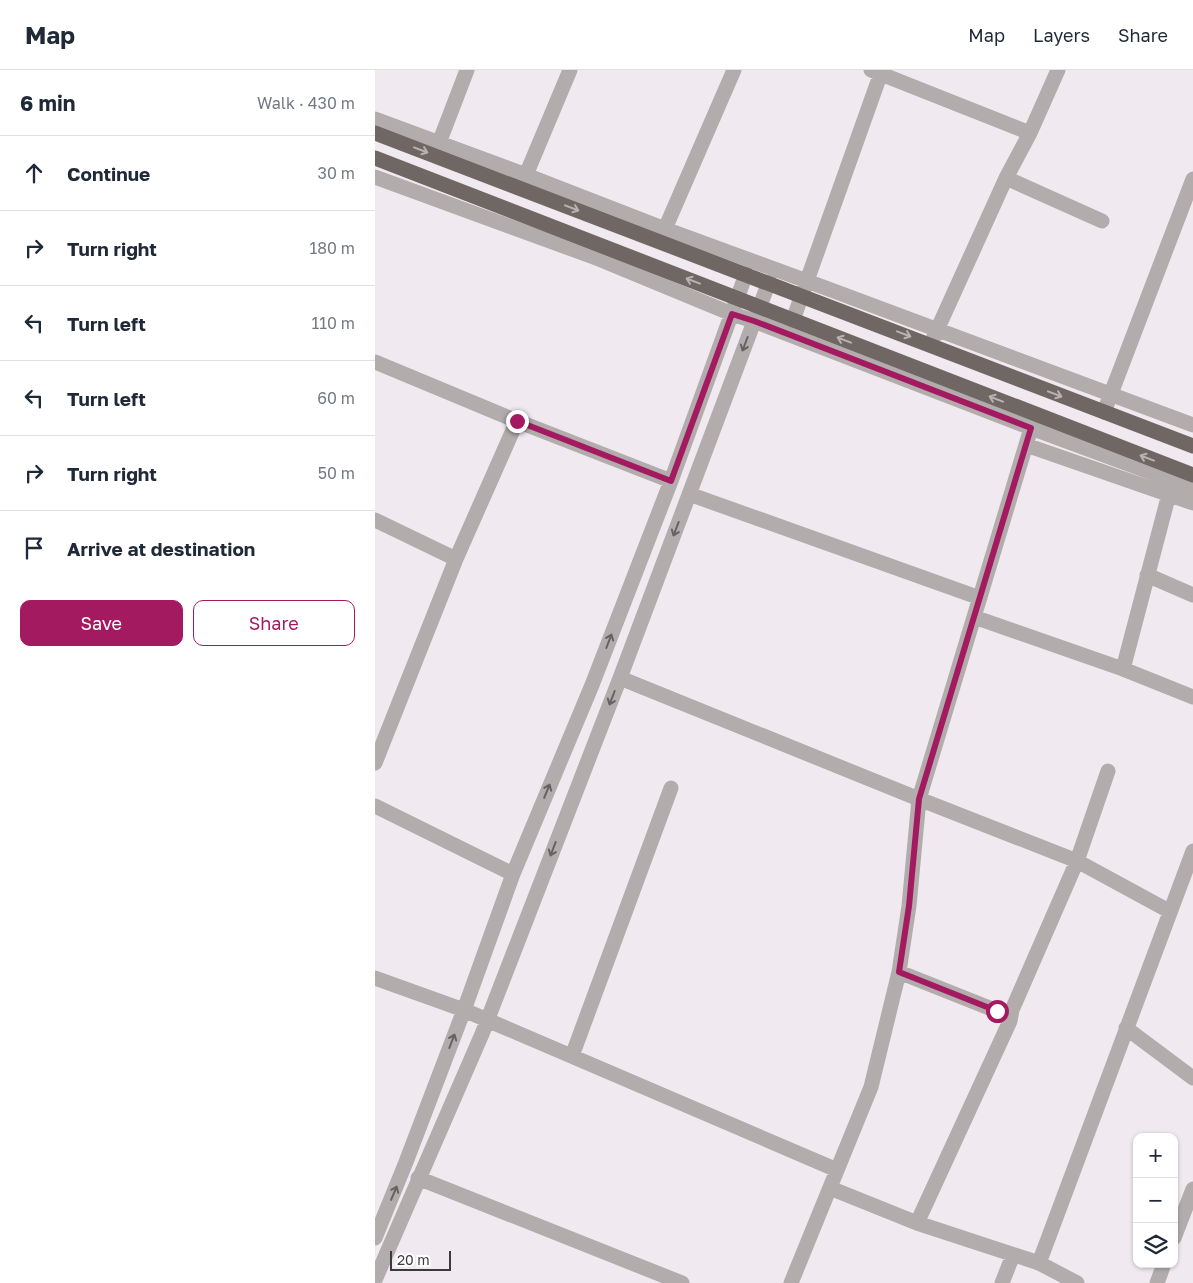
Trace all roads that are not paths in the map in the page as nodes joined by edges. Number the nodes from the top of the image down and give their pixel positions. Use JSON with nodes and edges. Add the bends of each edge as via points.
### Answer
{"nodes":[{"id":1,"x":467,"y":70,"type":"edge"},
{"id":2,"x":571,"y":70,"type":"edge"},
{"id":3,"x":734,"y":70,"type":"edge"},
{"id":4,"x":1059,"y":70,"type":"edge"},
{"id":5,"x":878,"y":71,"type":"edge"},
{"id":6,"x":375,"y":119,"type":"edge"},
{"id":7,"x":375,"y":133,"type":"edge"},
{"id":8,"x":1030,"y":133,"type":"junction"},
{"id":9,"x":439,"y":142,"type":"junction"},
{"id":10,"x":375,"y":158,"type":"edge"},
{"id":11,"x":375,"y":177,"type":"edge"},
{"id":12,"x":1006,"y":178,"type":"junction"},
{"id":13,"x":1193,"y":179,"type":"edge"},
{"id":14,"x":523,"y":181,"type":"junction"},
{"id":15,"x":1102,"y":221,"type":"dead end"},
{"id":16,"x":662,"y":235,"type":"junction"},
{"id":17,"x":746,"y":274,"type":"junction"},
{"id":18,"x":769,"y":282,"type":"junction"},
{"id":19,"x":805,"y":288,"type":"junction"},
{"id":20,"x":738,"y":298,"type":"junction"},
{"id":21,"x":759,"y":306,"type":"junction"},
{"id":22,"x":732,"y":314,"type":"junction"},
{"id":23,"x":793,"y":320,"type":"junction"},
{"id":24,"x":754,"y":321,"type":"junction"},
{"id":25,"x":937,"y":330,"type":"junction"},
{"id":26,"x":931,"y":345,"type":"junction"},
{"id":27,"x":375,"y":362,"type":"edge"},
{"id":28,"x":1111,"y":394,"type":"junction"},
{"id":29,"x":1104,"y":412,"type":"junction"},
{"id":30,"x":517,"y":421,"type":"junction"},
{"id":31,"x":1033,"y":421,"type":"junction"},
{"id":32,"x":1193,"y":425,"type":"edge"},
{"id":33,"x":1026,"y":445,"type":"junction"},
{"id":34,"x":1193,"y":446,"type":"edge"},
{"id":35,"x":1193,"y":475,"type":"edge"},
{"id":36,"x":671,"y":481,"type":"junction"},
{"id":37,"x":1193,"y":488,"type":"edge"},
{"id":38,"x":689,"y":494,"type":"junction"},
{"id":39,"x":1169,"y":494,"type":"junction"},
{"id":40,"x":1193,"y":503,"type":"edge"},
{"id":41,"x":375,"y":520,"type":"edge"},
{"id":42,"x":456,"y":558,"type":"junction"},
{"id":43,"x":1147,"y":575,"type":"junction"},
{"id":44,"x":1193,"y":595,"type":"edge"},
{"id":45,"x":980,"y":598,"type":"junction"},
{"id":46,"x":974,"y":617,"type":"junction"},
{"id":47,"x":1123,"y":669,"type":"junction"},
{"id":48,"x":619,"y":678,"type":"junction"},
{"id":49,"x":1193,"y":697,"type":"edge"},
{"id":50,"x":375,"y":763,"type":"edge"},
{"id":51,"x":1108,"y":770,"type":"dead end"},
{"id":52,"x":671,"y":788,"type":"dead end"},
{"id":53,"x":919,"y":799,"type":"junction"},
{"id":54,"x":375,"y":806,"type":"edge"},
{"id":55,"x":1193,"y":851,"type":"edge"},
{"id":56,"x":1077,"y":860,"type":"junction"},
{"id":57,"x":513,"y":874,"type":"junction"},
{"id":58,"x":1169,"y":911,"type":"junction"},
{"id":59,"x":899,"y":972,"type":"junction"},
{"id":60,"x":375,"y":978,"type":"edge"},
{"id":61,"x":465,"y":1010,"type":"junction"},
{"id":62,"x":487,"y":1019,"type":"junction"},
{"id":63,"x":1010,"y":1021,"type":"junction"},
{"id":64,"x":1126,"y":1028,"type":"junction"},
{"id":65,"x":572,"y":1056,"type":"junction"},
{"id":66,"x":1193,"y":1078,"type":"edge"},
{"id":67,"x":837,"y":1170,"type":"junction"},
{"id":68,"x":419,"y":1178,"type":"junction"},
{"id":69,"x":830,"y":1188,"type":"junction"},
{"id":70,"x":1193,"y":1189,"type":"edge"},
{"id":71,"x":917,"y":1223,"type":"junction"},
{"id":72,"x":1178,"y":1228,"type":"edge"},
{"id":73,"x":375,"y":1238,"type":"edge"},
{"id":74,"x":1013,"y":1255,"type":"junction"},
{"id":75,"x":1039,"y":1263,"type":"junction"},
{"id":76,"x":1163,"y":1268,"type":"edge"},
{"id":77,"x":375,"y":1280,"type":"edge"},
{"id":78,"x":683,"y":1283,"type":"edge"},
{"id":79,"x":791,"y":1283,"type":"edge"},
{"id":80,"x":1002,"y":1283,"type":"edge"},
{"id":81,"x":1077,"y":1283,"type":"edge"},
{"id":82,"x":1157,"y":1283,"type":"edge"}],
"edges":[{"from":1,"to":9,"type":"street"},
{"from":2,"to":14,"type":"street"},
{"from":3,"to":16,"type":"street"},
{"from":4,"to":8,"type":"street"},
{"from":5,"to":8,"type":"street"},
{"from":5,"to":19,"type":"street"},
{"from":6,"to":9,"type":"street"},
{"from":7,"to":14,"type":"highway","one_way":true},
{"from":8,"to":12,"type":"street"},
{"from":9,"to":14,"type":"street"},
{"from":20,"to":10,"type":"highway","one_way":true},
{"from":11,"to":22,"type":"street","via":[[599,260]]},
{"from":12,"to":15,"type":"street"},
{"from":12,"to":25,"type":"street"},
{"from":13,"to":28,"type":"street"},
{"from":14,"to":16,"type":"highway"},
{"from":16,"to":17,"type":"highway"},
{"from":16,"to":19,"type":"street"},
{"from":17,"to":18,"type":"highway"},
{"from":17,"to":20,"type":"street"},
{"from":18,"to":19,"type":"highway"},
{"from":18,"to":21,"type":"street"},
{"from":19,"to":23,"type":"street"},
{"from":19,"to":25,"type":"street"},
{"from":19,"to":26,"type":"highway","one_way":true},
{"from":20,"to":21,"type":"highway"},
{"from":20,"to":22,"type":"street"},
{"from":21,"to":23,"type":"highway"},
{"from":21,"to":24,"type":"street"},
{"from":22,"to":24,"type":"street"},
{"from":22,"to":36,"type":"street"},
{"from":31,"to":23,"type":"highway","one_way":true},
{"from":24,"to":31,"type":"street"},
{"from":24,"to":38,"type":"street","one_way":true},
{"from":25,"to":26,"type":"street"},
{"from":25,"to":28,"type":"street"},
{"from":26,"to":29,"type":"highway","one_way":true},
{"from":27,"to":30,"type":"street"},
{"from":28,"to":29,"type":"street"},
{"from":28,"to":32,"type":"street"},
{"from":29,"to":34,"type":"highway"},
{"from":30,"to":36,"type":"street"},
{"from":30,"to":42,"type":"street"},
{"from":31,"to":33,"type":"street"},
{"from":35,"to":31,"type":"highway","one_way":true},
{"from":31,"to":37,"type":"street"},
{"from":33,"to":39,"type":"street"},
{"from":33,"to":45,"type":"street"},
{"from":57,"to":36,"type":"street","one_way":true},
{"from":38,"to":45,"type":"street"},
{"from":38,"to":48,"type":"street","one_way":true},
{"from":39,"to":40,"type":"street"},
{"from":39,"to":43,"type":"street"},
{"from":41,"to":42,"type":"street"},
{"from":42,"to":50,"type":"street"},
{"from":43,"to":44,"type":"street"},
{"from":43,"to":47,"type":"street"},
{"from":45,"to":46,"type":"street"},
{"from":46,"to":47,"type":"street"},
{"from":46,"to":53,"type":"street"},
{"from":47,"to":49,"type":"street"},
{"from":48,"to":53,"type":"street"},
{"from":48,"to":62,"type":"street","one_way":true},
{"from":51,"to":56,"type":"street"},
{"from":52,"to":65,"type":"street"},
{"from":53,"to":56,"type":"street"},
{"from":53,"to":59,"type":"street"},
{"from":54,"to":57,"type":"street"},
{"from":55,"to":58,"type":"street"},
{"from":56,"to":58,"type":"street"},
{"from":56,"to":63,"type":"street"},
{"from":57,"to":61,"type":"street"},
{"from":58,"to":64,"type":"street"},
{"from":59,"to":63,"type":"street","via":[[997,1011]]},
{"from":59,"to":67,"type":"street","via":[[871,1087]]},
{"from":60,"to":61,"type":"street"},
{"from":61,"to":62,"type":"street"},
{"from":73,"to":61,"type":"street","one_way":true},
{"from":62,"to":65,"type":"street"},
{"from":62,"to":68,"type":"street"},
{"from":63,"to":71,"type":"street"},
{"from":64,"to":66,"type":"street"},
{"from":64,"to":75,"type":"street"},
{"from":65,"to":67,"type":"street"},
{"from":67,"to":69,"type":"street"},
{"from":68,"to":77,"type":"street"},
{"from":68,"to":78,"type":"street"},
{"from":69,"to":71,"type":"street"},
{"from":69,"to":79,"type":"street"},
{"from":70,"to":72,"type":"street"},
{"from":71,"to":74,"type":"street"},
{"from":74,"to":75,"type":"street"},
{"from":74,"to":80,"type":"street"},
{"from":75,"to":81,"type":"street"},
{"from":76,"to":82,"type":"street"}]}
